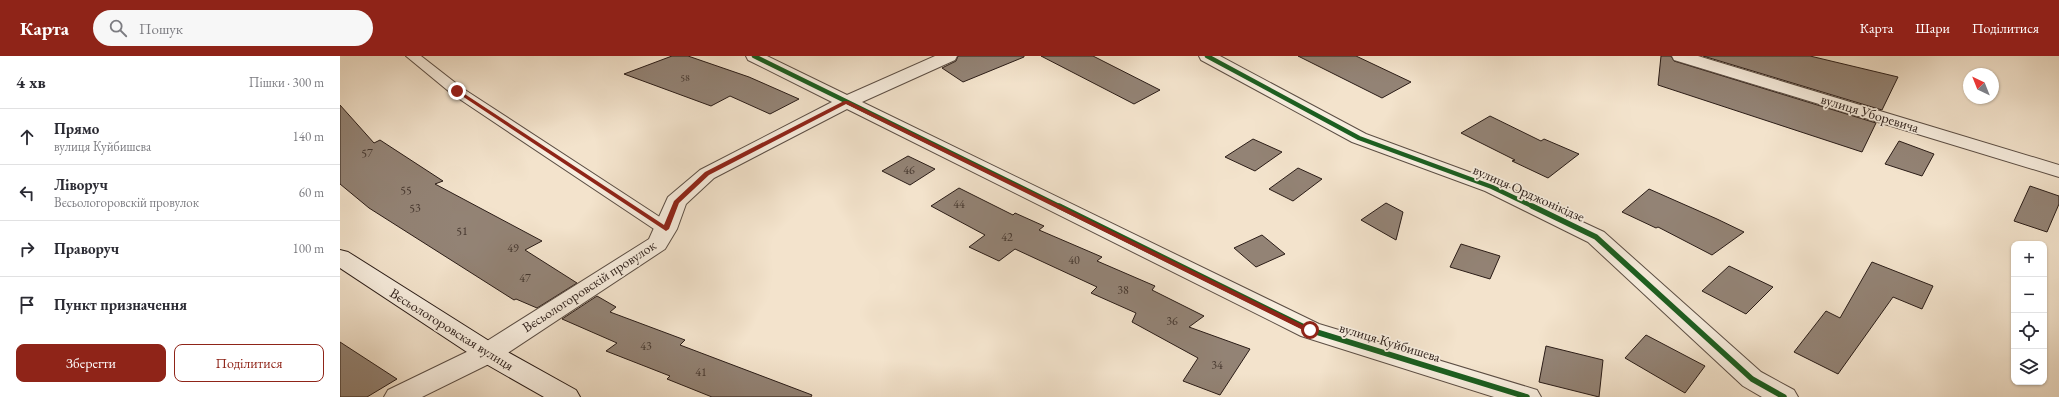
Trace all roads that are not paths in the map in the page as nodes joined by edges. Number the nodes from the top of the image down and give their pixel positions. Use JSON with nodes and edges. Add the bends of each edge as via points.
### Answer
{"nodes":[{"id":1,"x":413,"y":56,"type":"edge"},
{"id":2,"x":754,"y":56,"type":"edge"},
{"id":3,"x":949,"y":56,"type":"edge"},
{"id":4,"x":1207,"y":56,"type":"edge"},
{"id":5,"x":1680,"y":56,"type":"edge"},
{"id":6,"x":846,"y":102,"type":"junction"},
{"id":7,"x":2059,"y":171,"type":"edge"},
{"id":8,"x":666,"y":229,"type":"junction"},
{"id":9,"x":340,"y":257,"type":"edge"},
{"id":10,"x":488,"y":353,"type":"junction"},
{"id":11,"x":398,"y":397,"type":"edge"},
{"id":12,"x":566,"y":397,"type":"edge"},
{"id":13,"x":1527,"y":397,"type":"edge"},
{"id":14,"x":1784,"y":397,"type":"edge"}],
"edges":[{"from":1,"to":8,"type":"lane","via":[[457,91]]},
{"from":2,"to":6,"type":"street","name":"вулиця Куйбишева"},
{"from":3,"to":6,"type":"street","name":"Вєсьологоровскій провулок"},
{"from":4,"to":14,"type":"street","name":"вулиця Орджонікідзе","via":[[1359,138],[1492,187],[1596,237],[1752,379]]},
{"from":5,"to":7,"type":"street","name":"вулиця Уборевича"},
{"from":6,"to":8,"type":"street","name":"Вєсьологоровскій провулок","via":[[707,174],[676,202]]},
{"from":6,"to":13,"type":"street","name":"вулиця Куйбишева","via":[[1310,330]]},
{"from":8,"to":10,"type":"street","name":"Вєсьологоровскій провулок","via":[[657,244]]},
{"from":9,"to":10,"type":"street","name":"Вєсьологоровская вулиця"},
{"from":10,"to":11,"type":"street","name":"Вєсьологоровскій провулок"},
{"from":10,"to":12,"type":"street","name":"Вєсьологоровская вулиця"}]}
